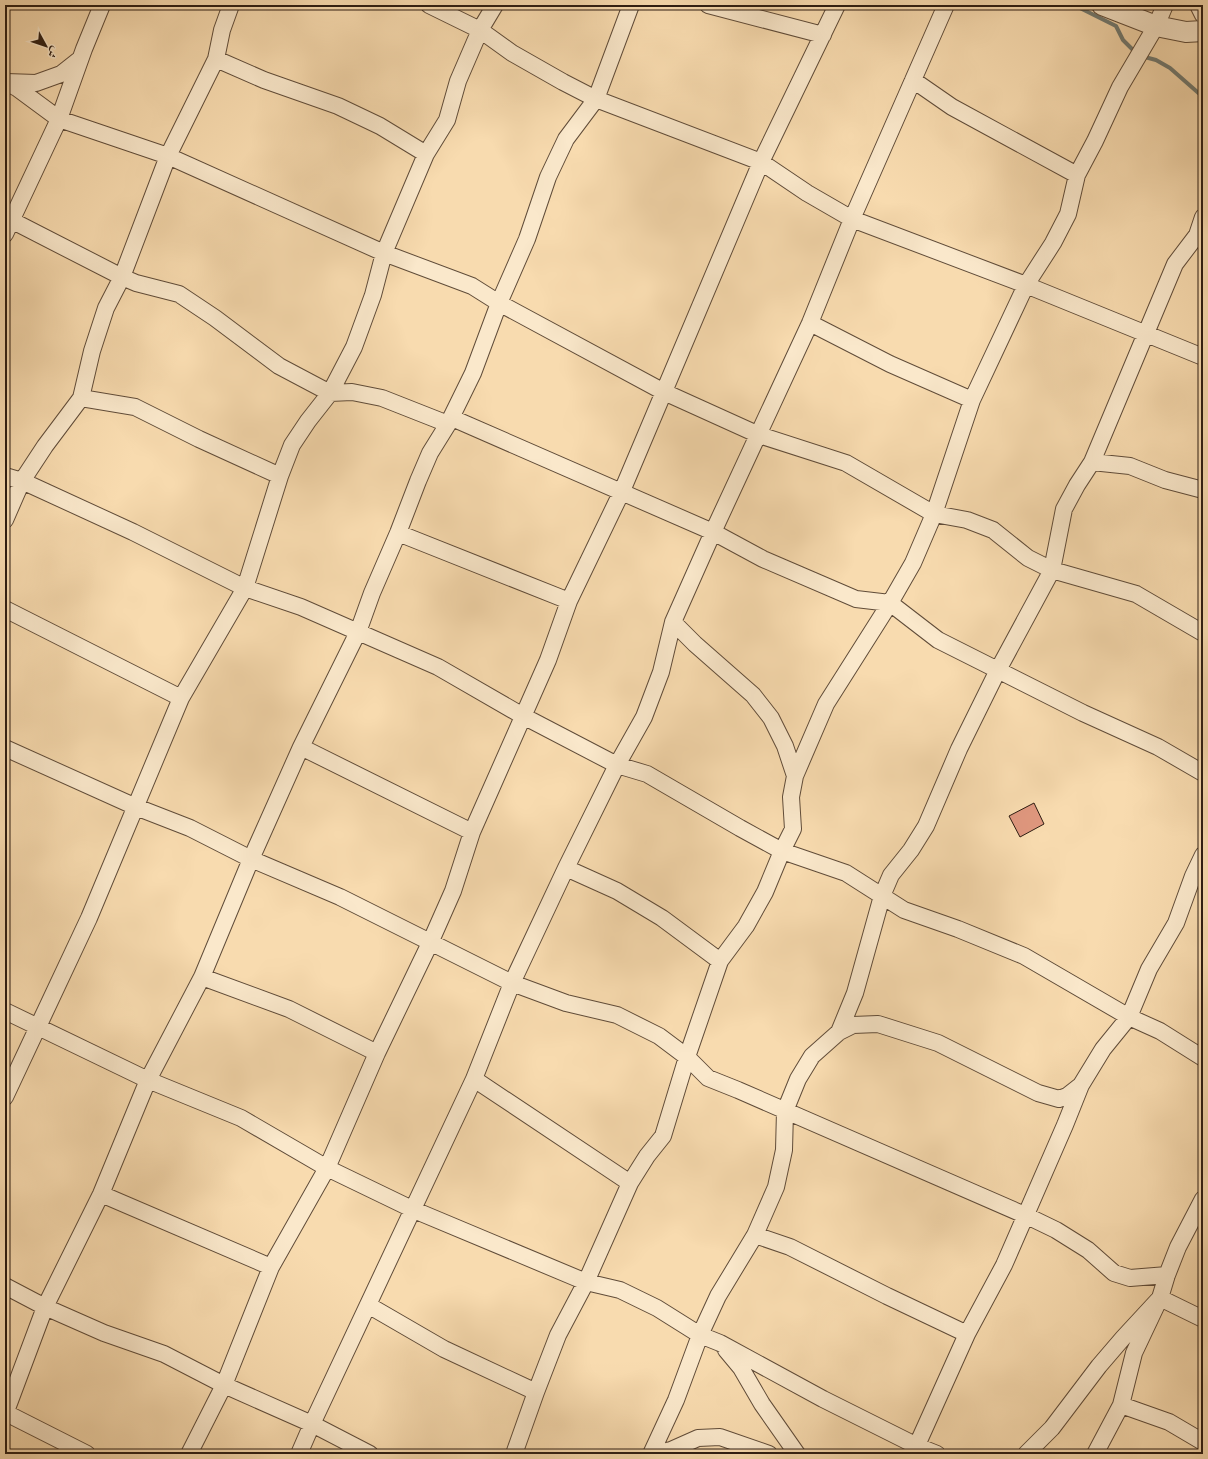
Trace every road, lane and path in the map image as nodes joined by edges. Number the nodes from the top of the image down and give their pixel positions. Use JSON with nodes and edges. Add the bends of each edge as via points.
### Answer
{"nodes":[{"id":1,"x":102,"y":5,"type":"edge"},
{"id":2,"x":232,"y":5,"type":"edge"},
{"id":3,"x":429,"y":5,"type":"edge"},
{"id":4,"x":495,"y":5,"type":"edge"},
{"id":5,"x":631,"y":5,"type":"edge"},
{"id":6,"x":708,"y":5,"type":"edge"},
{"id":7,"x":837,"y":5,"type":"edge"},
{"id":8,"x":946,"y":5,"type":"edge"},
{"id":9,"x":1102,"y":5,"type":"edge"},
{"id":10,"x":1165,"y":5,"type":"edge"},
{"id":11,"x":1198,"y":5,"type":"edge"},
{"id":12,"x":1203,"y":15,"type":"edge"},
{"id":13,"x":1156,"y":26,"type":"junction"},
{"id":14,"x":480,"y":30,"type":"junction"},
{"id":15,"x":1203,"y":31,"type":"edge"},
{"id":16,"x":824,"y":35,"type":"junction"},
{"id":17,"x":216,"y":59,"type":"junction"},
{"id":18,"x":80,"y":60,"type":"junction"},
{"id":19,"x":913,"y":80,"type":"junction"},
{"id":20,"x":5,"y":82,"type":"edge"},
{"id":21,"x":596,"y":99,"type":"junction"},
{"id":22,"x":59,"y":119,"type":"junction"},
{"id":23,"x":426,"y":154,"type":"junction"},
{"id":24,"x":168,"y":156,"type":"junction"},
{"id":25,"x":761,"y":162,"type":"junction"},
{"id":26,"x":1077,"y":175,"type":"junction"},
{"id":27,"x":1203,"y":217,"type":"edge"},
{"id":28,"x":852,"y":219,"type":"junction"},
{"id":29,"x":7,"y":224,"type":"edge"},
{"id":30,"x":1200,"y":234,"type":"edge"},
{"id":31,"x":384,"y":254,"type":"junction"},
{"id":32,"x":122,"y":277,"type":"junction"},
{"id":33,"x":1026,"y":285,"type":"junction"},
{"id":34,"x":499,"y":303,"type":"junction"},
{"id":35,"x":810,"y":323,"type":"junction"},
{"id":36,"x":1147,"y":333,"type":"junction"},
{"id":37,"x":1203,"y":357,"type":"edge"},
{"id":38,"x":664,"y":392,"type":"junction"},
{"id":39,"x":330,"y":393,"type":"junction"},
{"id":40,"x":81,"y":398,"type":"junction"},
{"id":41,"x":972,"y":400,"type":"junction"},
{"id":42,"x":450,"y":421,"type":"junction"},
{"id":43,"x":759,"y":435,"type":"junction"},
{"id":44,"x":1092,"y":462,"type":"junction"},
{"id":45,"x":5,"y":476,"type":"edge"},
{"id":46,"x":280,"y":476,"type":"junction"},
{"id":47,"x":22,"y":481,"type":"junction"},
{"id":48,"x":1203,"y":490,"type":"edge"},
{"id":49,"x":622,"y":491,"type":"junction"},
{"id":50,"x":934,"y":514,"type":"junction"},
{"id":51,"x":5,"y":520,"type":"edge"},
{"id":52,"x":713,"y":532,"type":"junction"},
{"id":53,"x":398,"y":533,"type":"junction"},
{"id":54,"x":1052,"y":570,"type":"junction"},
{"id":55,"x":245,"y":588,"type":"junction"},
{"id":56,"x":569,"y":601,"type":"junction"},
{"id":57,"x":890,"y":603,"type":"junction"},
{"id":58,"x":5,"y":609,"type":"edge"},
{"id":59,"x":673,"y":622,"type":"junction"},
{"id":60,"x":358,"y":632,"type":"junction"},
{"id":61,"x":1203,"y":632,"type":"edge"},
{"id":62,"x":998,"y":670,"type":"junction"},
{"id":63,"x":181,"y":698,"type":"junction"},
{"id":64,"x":523,"y":716,"type":"junction"},
{"id":65,"x":301,"y":747,"type":"junction"},
{"id":66,"x":5,"y":748,"type":"edge"},
{"id":67,"x":617,"y":765,"type":"junction"},
{"id":68,"x":1203,"y":773,"type":"edge"},
{"id":69,"x":795,"y":776,"type":"junction"},
{"id":70,"x":136,"y":807,"type":"junction"},
{"id":71,"x":472,"y":832,"type":"junction"},
{"id":72,"x":782,"y":851,"type":"junction"},
{"id":73,"x":1203,"y":855,"type":"edge"},
{"id":74,"x":251,"y":859,"type":"junction"},
{"id":75,"x":566,"y":868,"type":"junction"},
{"id":76,"x":882,"y":896,"type":"junction"},
{"id":77,"x":430,"y":943,"type":"junction"},
{"id":78,"x":720,"y":961,"type":"junction"},
{"id":79,"x":202,"y":977,"type":"junction"},
{"id":80,"x":512,"y":983,"type":"junction"},
{"id":81,"x":5,"y":1011,"type":"edge"},
{"id":82,"x":1129,"y":1017,"type":"junction"},
{"id":83,"x":38,"y":1026,"type":"junction"},
{"id":84,"x":839,"y":1032,"type":"junction"},
{"id":85,"x":378,"y":1053,"type":"junction"},
{"id":86,"x":687,"y":1057,"type":"junction"},
{"id":87,"x":1203,"y":1058,"type":"edge"},
{"id":88,"x":474,"y":1079,"type":"junction"},
{"id":89,"x":148,"y":1080,"type":"junction"},
{"id":90,"x":1081,"y":1085,"type":"junction"},
{"id":91,"x":5,"y":1097,"type":"edge"},
{"id":92,"x":785,"y":1111,"type":"junction"},
{"id":93,"x":327,"y":1168,"type":"junction"},
{"id":94,"x":630,"y":1183,"type":"junction"},
{"id":95,"x":102,"y":1194,"type":"junction"},
{"id":96,"x":1203,"y":1198,"type":"edge"},
{"id":97,"x":414,"y":1210,"type":"junction"},
{"id":98,"x":1027,"y":1216,"type":"junction"},
{"id":99,"x":755,"y":1235,"type":"junction"},
{"id":100,"x":271,"y":1267,"type":"junction"},
{"id":101,"x":1167,"y":1275,"type":"junction"},
{"id":102,"x":586,"y":1282,"type":"junction"},
{"id":103,"x":5,"y":1286,"type":"edge"},
{"id":104,"x":1160,"y":1298,"type":"junction"},
{"id":105,"x":368,"y":1305,"type":"junction"},
{"id":106,"x":45,"y":1307,"type":"junction"},
{"id":107,"x":1203,"y":1319,"type":"edge"},
{"id":108,"x":966,"y":1334,"type":"junction"},
{"id":109,"x":700,"y":1335,"type":"junction"},
{"id":110,"x":720,"y":1343,"type":"junction"},
{"id":111,"x":224,"y":1385,"type":"junction"},
{"id":112,"x":536,"y":1392,"type":"junction"},
{"id":113,"x":1121,"y":1405,"type":"junction"},
{"id":114,"x":5,"y":1414,"type":"edge"},
{"id":115,"x":312,"y":1424,"type":"junction"},
{"id":116,"x":1203,"y":1442,"type":"edge"},
{"id":117,"x":915,"y":1450,"type":"edge"},
{"id":118,"x":87,"y":1454,"type":"edge"},
{"id":119,"x":188,"y":1454,"type":"edge"},
{"id":120,"x":299,"y":1454,"type":"edge"},
{"id":121,"x":370,"y":1454,"type":"edge"},
{"id":122,"x":514,"y":1454,"type":"edge"},
{"id":123,"x":651,"y":1454,"type":"edge"},
{"id":124,"x":654,"y":1454,"type":"edge"},
{"id":125,"x":769,"y":1454,"type":"edge"},
{"id":126,"x":797,"y":1454,"type":"edge"},
{"id":127,"x":937,"y":1454,"type":"edge"},
{"id":128,"x":1026,"y":1454,"type":"edge"},
{"id":129,"x":1095,"y":1454,"type":"edge"}],
"edges":[{"from":1,"to":18,"type":"street"},
{"from":2,"to":17,"type":"street","via":[[222,30]]},
{"from":3,"to":14,"type":"street"},
{"from":4,"to":14,"type":"street"},
{"from":5,"to":21,"type":"street"},
{"from":6,"to":16,"type":"street"},
{"from":7,"to":16,"type":"street"},
{"from":8,"to":19,"type":"street"},
{"from":9,"to":13,"type":"street"},
{"from":10,"to":13,"type":"street"},
{"from":11,"to":12,"type":"street"},
{"from":13,"to":15,"type":"street","via":[[1186,32]]},
{"from":13,"to":26,"type":"street","via":[[1120,87]]},
{"from":14,"to":21,"type":"street","via":[[512,53]]},
{"from":14,"to":23,"type":"street","via":[[458,80],[447,120]]},
{"from":16,"to":25,"type":"street"},
{"from":17,"to":23,"type":"street","via":[[264,80],[338,106],[380,126]]},
{"from":17,"to":24,"type":"street"},
{"from":18,"to":20,"type":"street","via":[[60,74],[36,83]]},
{"from":18,"to":22,"type":"street"},
{"from":19,"to":26,"type":"street","via":[[952,107]]},
{"from":19,"to":28,"type":"street"},
{"from":20,"to":22,"type":"street"},
{"from":21,"to":25,"type":"street"},
{"from":21,"to":34,"type":"street","via":[[566,139],[548,177],[528,239]]},
{"from":22,"to":24,"type":"street"},
{"from":22,"to":29,"type":"street"},
{"from":23,"to":31,"type":"street"},
{"from":24,"to":31,"type":"street"},
{"from":24,"to":32,"type":"street"},
{"from":25,"to":28,"type":"street"},
{"from":25,"to":38,"type":"street"},
{"from":26,"to":33,"type":"street","via":[[1068,214],[1053,244]]},
{"from":27,"to":30,"type":"street"},
{"from":28,"to":33,"type":"street"},
{"from":28,"to":35,"type":"street"},
{"from":29,"to":32,"type":"street"},
{"from":30,"to":36,"type":"street","via":[[1175,264]]},
{"from":31,"to":34,"type":"street","via":[[472,286]]},
{"from":31,"to":39,"type":"street","via":[[373,296],[354,347]]},
{"from":32,"to":39,"type":"street","via":[[179,294],[278,366]]},
{"from":32,"to":40,"type":"street","via":[[106,308]]},
{"from":33,"to":36,"type":"street"},
{"from":33,"to":41,"type":"street"},
{"from":34,"to":38,"type":"street"},
{"from":34,"to":42,"type":"street","via":[[473,373]]},
{"from":35,"to":41,"type":"street","via":[[890,364]]},
{"from":35,"to":43,"type":"street"},
{"from":36,"to":37,"type":"street"},
{"from":36,"to":44,"type":"street"},
{"from":38,"to":43,"type":"street"},
{"from":38,"to":49,"type":"street"},
{"from":39,"to":42,"type":"street","via":[[352,392],[382,398]]},
{"from":39,"to":46,"type":"street","via":[[292,445]]},
{"from":40,"to":46,"type":"street","via":[[135,407]]},
{"from":40,"to":47,"type":"street"},
{"from":41,"to":50,"type":"street"},
{"from":42,"to":49,"type":"street"},
{"from":42,"to":53,"type":"street","via":[[430,453]]},
{"from":43,"to":50,"type":"street","via":[[846,463]]},
{"from":43,"to":52,"type":"street"},
{"from":44,"to":48,"type":"street","via":[[1130,466],[1165,480]]},
{"from":44,"to":54,"type":"street","via":[[1064,509]]},
{"from":45,"to":47,"type":"street"},
{"from":46,"to":55,"type":"street"},
{"from":47,"to":51,"type":"street"},
{"from":47,"to":55,"type":"street","via":[[133,532]]},
{"from":49,"to":52,"type":"street"},
{"from":49,"to":56,"type":"street"},
{"from":50,"to":54,"type":"street","via":[[967,520],[993,530],[1028,558]]},
{"from":50,"to":57,"type":"street","via":[[913,563]]},
{"from":52,"to":57,"type":"street","via":[[763,559],[856,599]]},
{"from":52,"to":59,"type":"street"},
{"from":53,"to":56,"type":"street"},
{"from":53,"to":60,"type":"street"},
{"from":54,"to":61,"type":"street","via":[[1136,594]]},
{"from":54,"to":62,"type":"street"},
{"from":55,"to":60,"type":"street","via":[[301,607]]},
{"from":55,"to":63,"type":"street"},
{"from":56,"to":64,"type":"street","via":[[548,660]]},
{"from":57,"to":62,"type":"street","via":[[938,640]]},
{"from":57,"to":69,"type":"street","via":[[826,704]]},
{"from":58,"to":63,"type":"street"},
{"from":59,"to":67,"type":"street","via":[[661,672],[644,718]]},
{"from":59,"to":69,"type":"street","via":[[753,695],[771,718],[785,746]]},
{"from":60,"to":64,"type":"street","via":[[438,667]]},
{"from":60,"to":65,"type":"street"},
{"from":62,"to":68,"type":"street","via":[[1158,747]]},
{"from":62,"to":76,"type":"street","via":[[959,749],[926,826],[891,875]]},
{"from":63,"to":70,"type":"street"},
{"from":64,"to":67,"type":"street"},
{"from":64,"to":71,"type":"street"},
{"from":65,"to":71,"type":"street"},
{"from":65,"to":74,"type":"street"},
{"from":66,"to":70,"type":"street"},
{"from":67,"to":72,"type":"street","via":[[647,774]]},
{"from":67,"to":75,"type":"street"},
{"from":69,"to":72,"type":"street","via":[[791,797],[793,829]]},
{"from":70,"to":74,"type":"street","via":[[190,828]]},
{"from":70,"to":83,"type":"street","via":[[89,918]]},
{"from":71,"to":77,"type":"street","via":[[452,891]]},
{"from":72,"to":76,"type":"street","via":[[846,873]]},
{"from":72,"to":78,"type":"street","via":[[762,898],[746,926]]},
{"from":73,"to":82,"type":"street","via":[[1176,923],[1149,969]]},
{"from":74,"to":77,"type":"street","via":[[340,897]]},
{"from":74,"to":79,"type":"street"},
{"from":75,"to":78,"type":"street","via":[[617,890],[662,918]]},
{"from":75,"to":80,"type":"street"},
{"from":76,"to":82,"type":"street","via":[[904,910],[1024,956]]},
{"from":76,"to":84,"type":"street","via":[[855,993]]},
{"from":77,"to":80,"type":"street"},
{"from":77,"to":85,"type":"street"},
{"from":78,"to":86,"type":"street"},
{"from":79,"to":85,"type":"street","via":[[289,1009]]},
{"from":79,"to":89,"type":"street"},
{"from":80,"to":86,"type":"street","via":[[566,1003],[617,1015],[659,1036]]},
{"from":80,"to":88,"type":"street"},
{"from":81,"to":83,"type":"street"},
{"from":82,"to":87,"type":"street","via":[[1160,1031]]},
{"from":82,"to":90,"type":"street","via":[[1103,1049]]},
{"from":83,"to":89,"type":"street"},
{"from":83,"to":91,"type":"street"},
{"from":84,"to":90,"type":"street","via":[[853,1025],[878,1024],[938,1043],[1038,1093],[1059,1099]]},
{"from":84,"to":92,"type":"street","via":[[812,1056]]},
{"from":85,"to":93,"type":"street"},
{"from":86,"to":92,"type":"street","via":[[708,1078]]},
{"from":86,"to":94,"type":"street","via":[[663,1136]]},
{"from":88,"to":94,"type":"street"},
{"from":88,"to":97,"type":"street"},
{"from":89,"to":93,"type":"street","via":[[241,1118]]},
{"from":89,"to":95,"type":"street"},
{"from":90,"to":98,"type":"street"},
{"from":92,"to":98,"type":"street"},
{"from":92,"to":99,"type":"street","via":[[784,1150],[776,1187]]},
{"from":93,"to":97,"type":"street"},
{"from":93,"to":100,"type":"street"},
{"from":94,"to":102,"type":"street"},
{"from":95,"to":100,"type":"street"},
{"from":95,"to":106,"type":"street"},
{"from":96,"to":101,"type":"street","via":[[1178,1246]]},
{"from":97,"to":102,"type":"street"},
{"from":97,"to":105,"type":"street"},
{"from":98,"to":101,"type":"street","via":[[1088,1250],[1114,1273],[1130,1278]]},
{"from":98,"to":108,"type":"street","via":[[1004,1265]]},
{"from":99,"to":108,"type":"street","via":[[790,1247]]},
{"from":99,"to":109,"type":"street","via":[[718,1296]]},
{"from":100,"to":111,"type":"street"},
{"from":101,"to":104,"type":"street"},
{"from":102,"to":109,"type":"street","via":[[620,1290],[658,1308]]},
{"from":102,"to":112,"type":"street","via":[[558,1335]]},
{"from":103,"to":106,"type":"street"},
{"from":104,"to":107,"type":"street"},
{"from":104,"to":113,"type":"street","via":[[1134,1353]]},
{"from":104,"to":128,"type":"street","via":[[1113,1349],[1052,1428]]},
{"from":105,"to":112,"type":"street","via":[[444,1349]]},
{"from":105,"to":115,"type":"street"},
{"from":106,"to":111,"type":"street","via":[[104,1333],[164,1354]]},
{"from":106,"to":114,"type":"street"},
{"from":108,"to":117,"type":"street"},
{"from":109,"to":110,"type":"street"},
{"from":109,"to":123,"type":"street","via":[[676,1400]]},
{"from":110,"to":117,"type":"street"},
{"from":110,"to":126,"type":"street","via":[[741,1368],[762,1404]]},
{"from":111,"to":115,"type":"street"},
{"from":111,"to":119,"type":"street"},
{"from":112,"to":122,"type":"street"},
{"from":113,"to":116,"type":"street","via":[[1169,1422]]},
{"from":113,"to":129,"type":"street"},
{"from":114,"to":118,"type":"street"},
{"from":115,"to":120,"type":"street"},
{"from":115,"to":121,"type":"street"},
{"from":117,"to":127,"type":"street"},
{"from":124,"to":125,"type":"street","via":[[671,1450],[698,1438],[720,1437]]}]}
